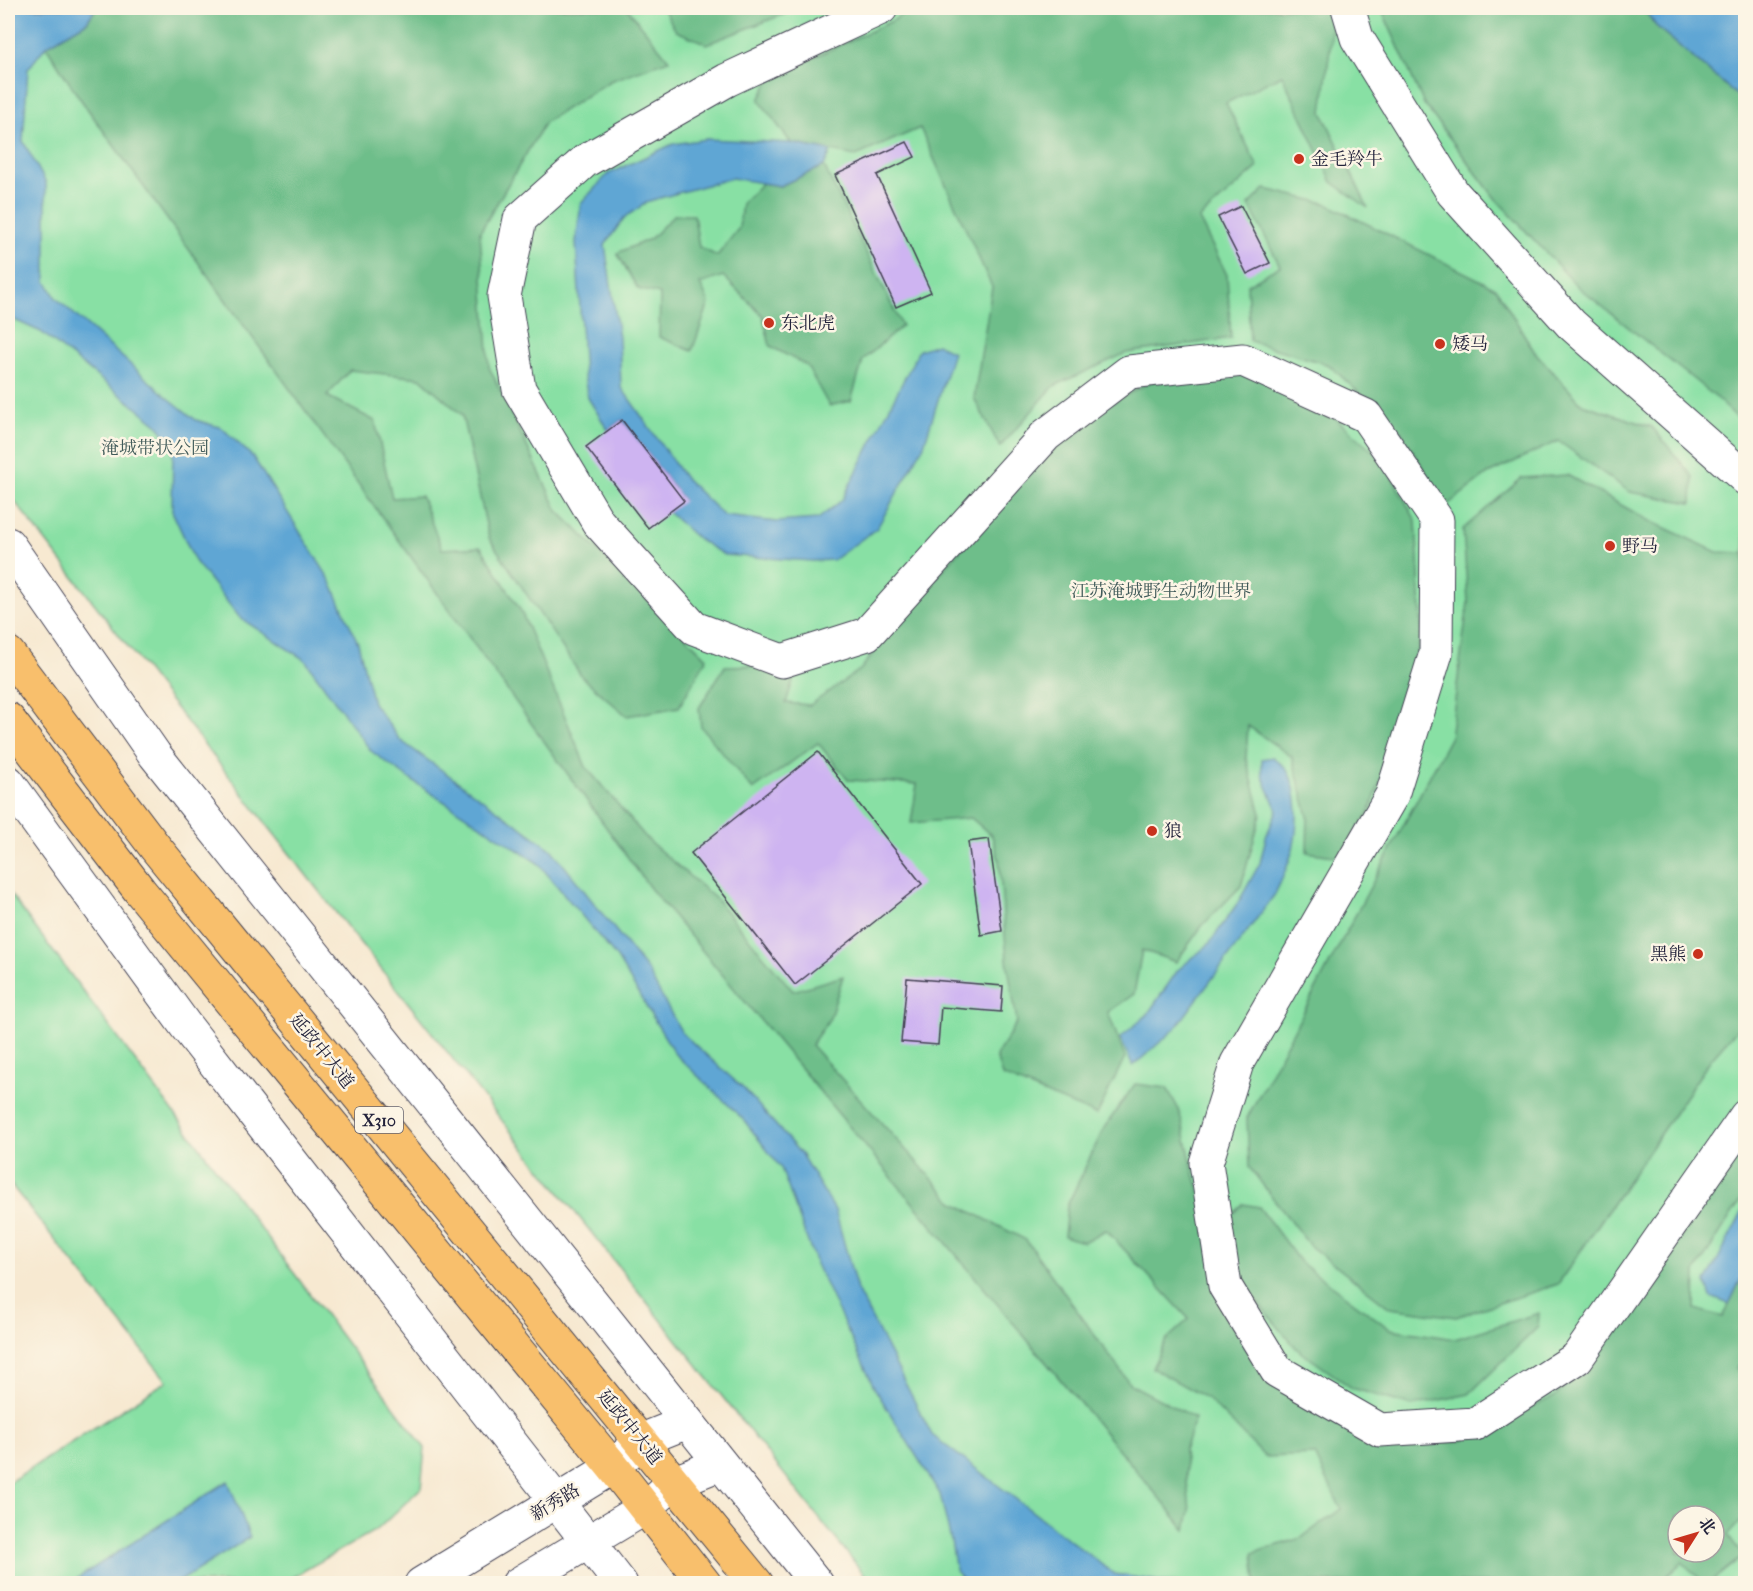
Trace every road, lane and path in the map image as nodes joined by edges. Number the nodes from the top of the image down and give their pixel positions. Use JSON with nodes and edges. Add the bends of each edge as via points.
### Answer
{"nodes":[{"id":1,"x":881,"y":8,"type":"edge"},
{"id":2,"x":1348,"y":8,"type":"edge"},
{"id":3,"x":1746,"y":479,"type":"edge"},
{"id":4,"x":8,"y":544,"type":"edge"},
{"id":5,"x":8,"y":652,"type":"edge"},
{"id":6,"x":8,"y":718,"type":"edge"},
{"id":7,"x":8,"y":782,"type":"edge"},
{"id":8,"x":1746,"y":1116,"type":"edge"},
{"id":9,"x":687,"y":1422,"type":"junction"},
{"id":10,"x":642,"y":1440,"type":"junction"},
{"id":11,"x":720,"y":1464,"type":"junction"},
{"id":12,"x":613,"y":1467,"type":"junction"},
{"id":13,"x":675,"y":1482,"type":"junction"},
{"id":14,"x":557,"y":1501,"type":"junction"},
{"id":15,"x":645,"y":1508,"type":"junction"},
{"id":16,"x":588,"y":1542,"type":"junction"},
{"id":17,"x":421,"y":1584,"type":"edge"},
{"id":18,"x":518,"y":1584,"type":"edge"},
{"id":19,"x":621,"y":1584,"type":"edge"},
{"id":20,"x":705,"y":1584,"type":"edge"},
{"id":21,"x":757,"y":1584,"type":"edge"},
{"id":22,"x":816,"y":1584,"type":"edge"}],
"edges":[{"from":1,"to":8,"type":"street","via":[[727,80],[585,161],[520,219],[504,296],[519,389],[598,522],[694,628],[782,661],[867,634],[1046,435],[1130,372],[1243,360],[1366,416],[1437,520],[1436,653],[1392,795],[1237,1063],[1206,1163],[1225,1286],[1278,1371],[1380,1430],[1475,1424],[1577,1358]]},
{"from":2,"to":3,"type":"street","via":[[1357,38],[1453,193],[1571,324]]},
{"from":4,"to":9,"type":"street","via":[[155,755]]},
{"from":5,"to":10,"type":"main road","name":"延政中大道","number":"X310","via":[[155,847]]},
{"from":6,"to":12,"type":"main road","number":"X310","via":[[140,891]]},
{"from":7,"to":14,"type":"street","via":[[185,1025]]},
{"from":9,"to":10,"type":"street","name":"新秀路"},
{"from":9,"to":11,"type":"street"},
{"from":10,"to":12,"type":"street","name":"新秀路"},
{"from":10,"to":13,"type":"main road","name":"延政中大道","number":"X310"},
{"from":11,"to":13,"type":"street"},
{"from":11,"to":22,"type":"street"},
{"from":12,"to":14,"type":"street","name":"新秀路"},
{"from":12,"to":15,"type":"main road","number":"X310"},
{"from":13,"to":15,"type":"street"},
{"from":13,"to":21,"type":"main road","name":"延政中大道","number":"X310"},
{"from":14,"to":16,"type":"street"},
{"from":14,"to":17,"type":"street","name":"新秀路"},
{"from":15,"to":16,"type":"street"},
{"from":15,"to":20,"type":"main road","number":"X310"},
{"from":16,"to":18,"type":"street"},
{"from":16,"to":19,"type":"street"}]}
